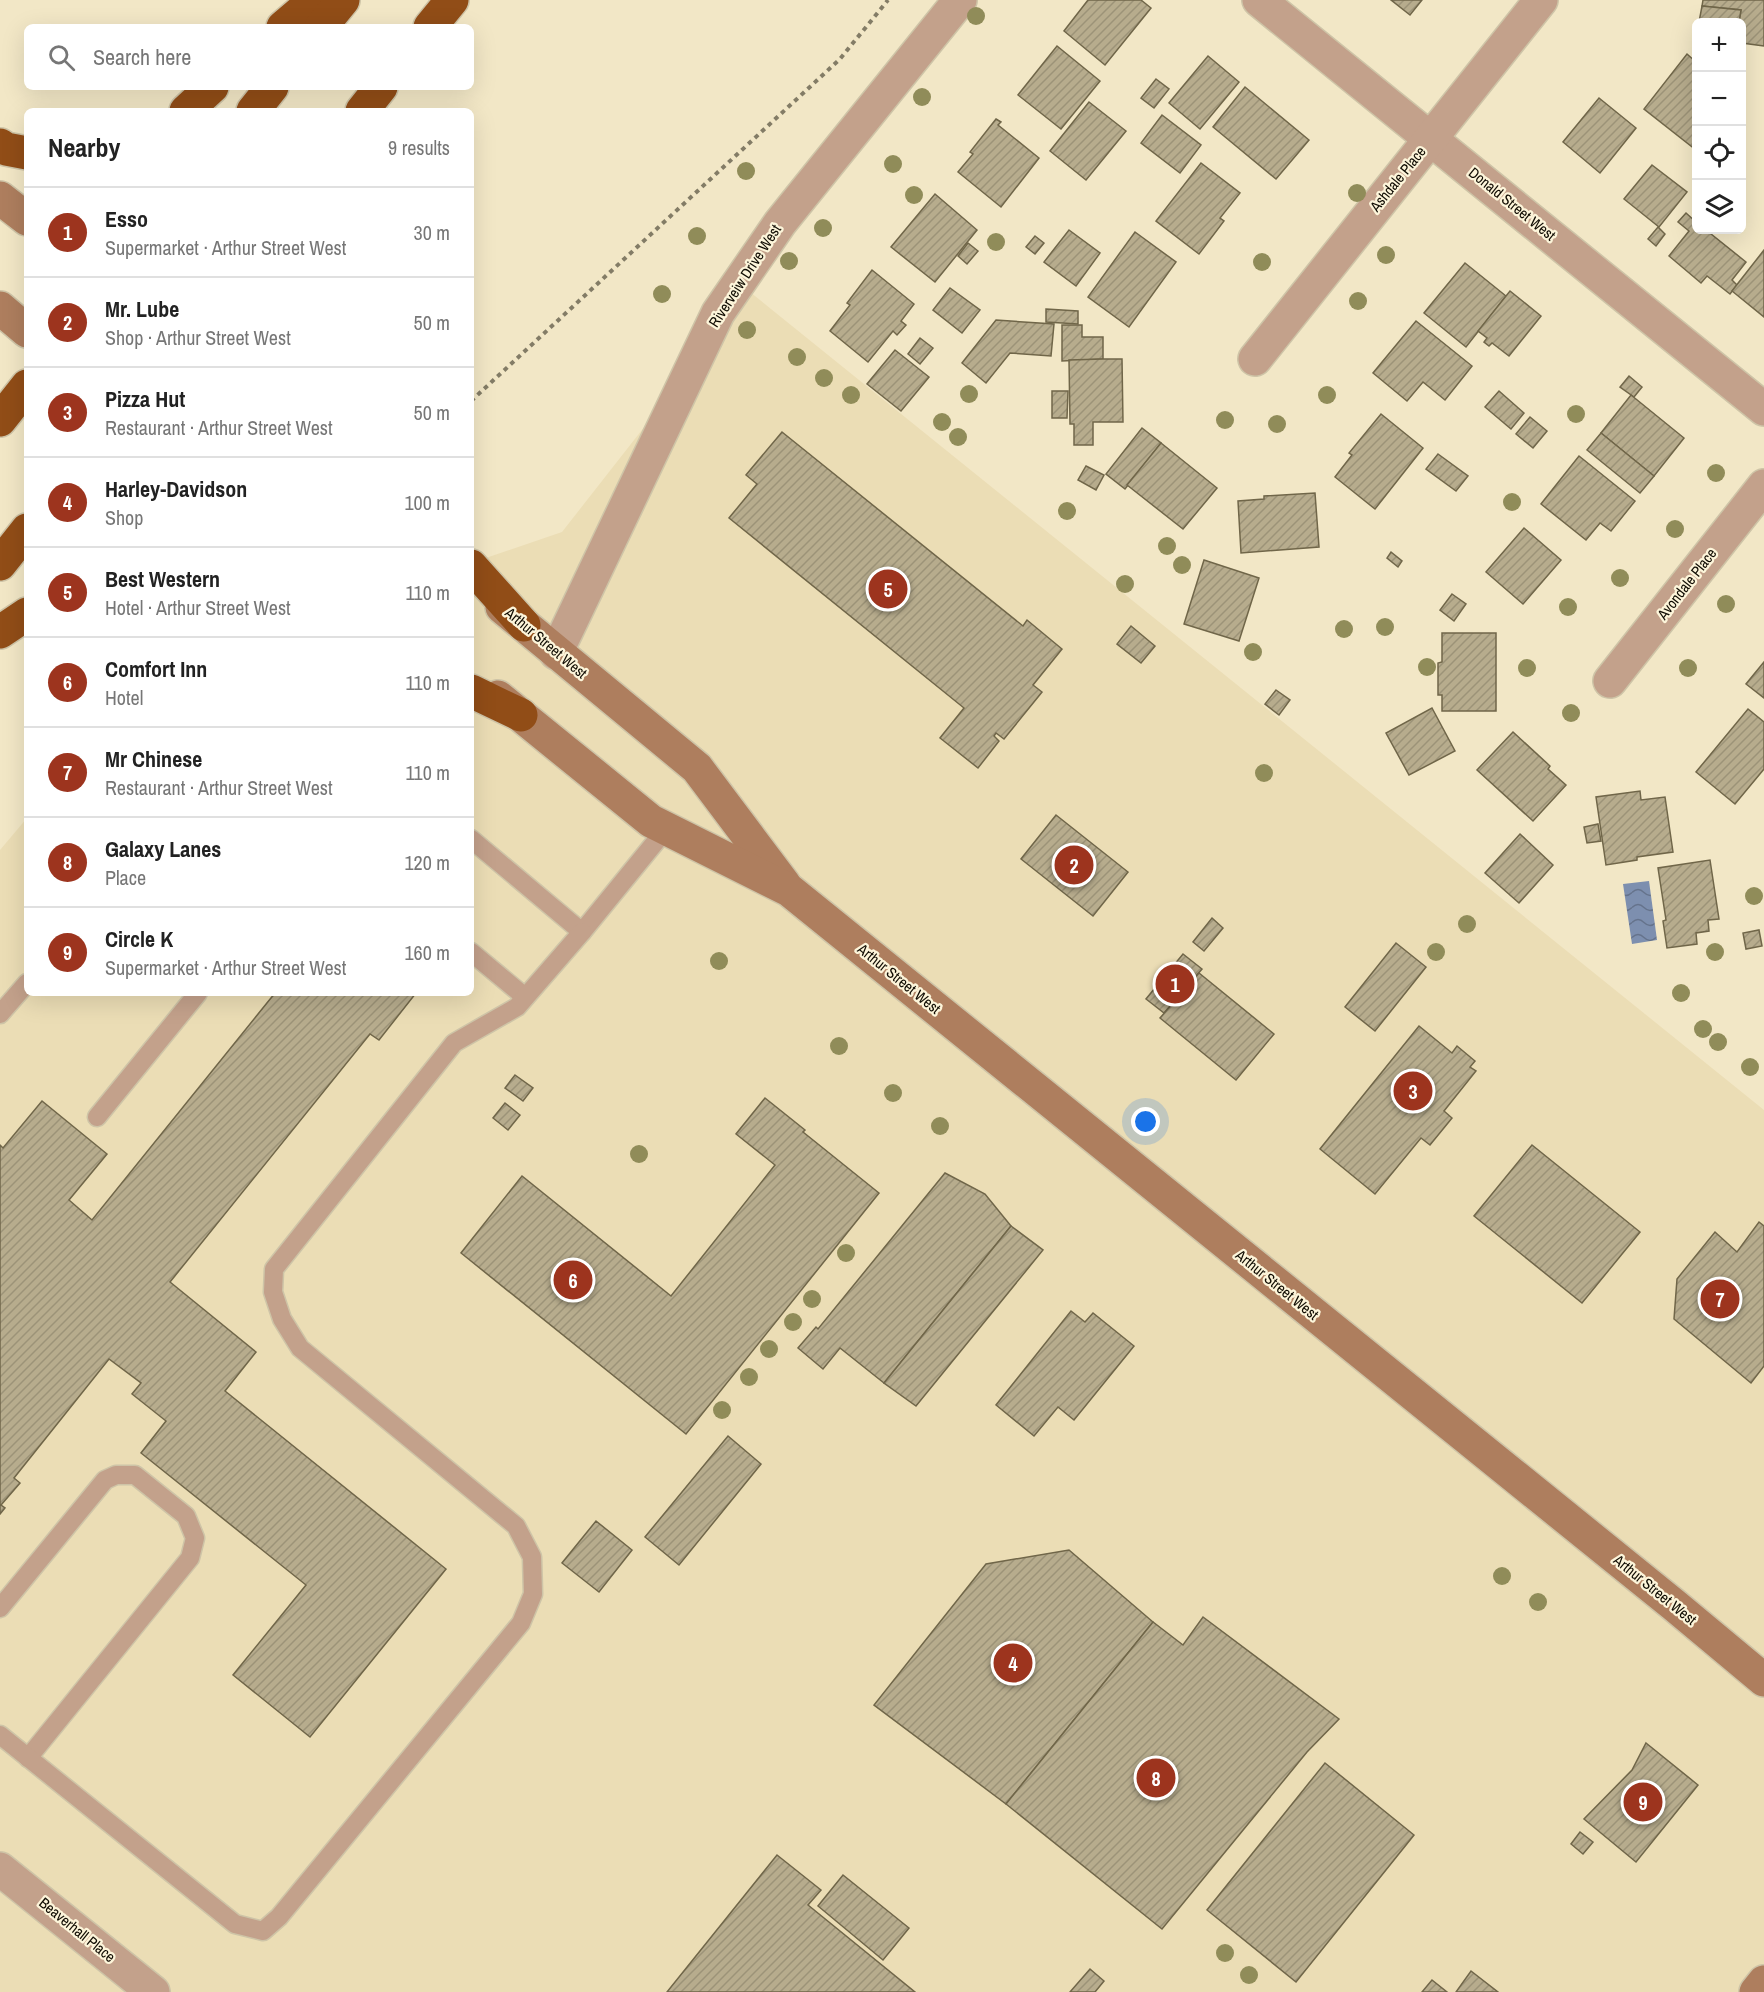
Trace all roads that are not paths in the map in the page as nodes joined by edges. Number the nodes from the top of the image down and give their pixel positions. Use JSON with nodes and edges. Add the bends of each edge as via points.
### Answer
{"nodes":[{"id":1,"x":315,"y":0,"type":"edge"},
{"id":2,"x":343,"y":0,"type":"edge"},
{"id":3,"x":452,"y":0,"type":"edge"},
{"id":4,"x":960,"y":0,"type":"edge"},
{"id":5,"x":1259,"y":0,"type":"edge"},
{"id":6,"x":1541,"y":0,"type":"edge"},
{"id":7,"x":287,"y":24,"type":"edge"},
{"id":8,"x":323,"y":24,"type":"edge"},
{"id":9,"x":432,"y":24,"type":"edge"},
{"id":10,"x":209,"y":90,"type":"edge"},
{"id":11,"x":270,"y":90,"type":"edge"},
{"id":12,"x":379,"y":90,"type":"edge"},
{"id":13,"x":388,"y":90,"type":"edge"},
{"id":14,"x":189,"y":108,"type":"edge"},
{"id":15,"x":255,"y":108,"type":"edge"},
{"id":16,"x":364,"y":108,"type":"edge"},
{"id":17,"x":382,"y":108,"type":"edge"},
{"id":18,"x":1430,"y":139,"type":"junction"},
{"id":19,"x":0,"y":145,"type":"edge"},
{"id":20,"x":24,"y":152,"type":"edge"},
{"id":21,"x":0,"y":198,"type":"edge"},
{"id":22,"x":24,"y":217,"type":"edge"},
{"id":23,"x":0,"y":308,"type":"edge"},
{"id":24,"x":24,"y":328,"type":"edge"},
{"id":25,"x":1255,"y":359,"type":"dead end"},
{"id":26,"x":24,"y":390,"type":"edge"},
{"id":27,"x":1764,"y":409,"type":"edge"},
{"id":28,"x":0,"y":420,"type":"edge"},
{"id":29,"x":1764,"y":486,"type":"edge"},
{"id":30,"x":24,"y":534,"type":"edge"},
{"id":31,"x":0,"y":564,"type":"edge"},
{"id":32,"x":474,"y":569,"type":"edge"},
{"id":33,"x":474,"y":583,"type":"edge"},
{"id":34,"x":24,"y":616,"type":"edge"},
{"id":35,"x":524,"y":625,"type":"junction"},
{"id":36,"x":0,"y":632,"type":"edge"},
{"id":37,"x":556,"y":653,"type":"junction"},
{"id":38,"x":474,"y":679,"type":"edge"},
{"id":39,"x":1610,"y":681,"type":"dead end"},
{"id":40,"x":474,"y":692,"type":"edge"},
{"id":41,"x":521,"y":715,"type":"junction"},
{"id":42,"x":666,"y":829,"type":"junction"},
{"id":43,"x":474,"y":841,"type":"edge"},
{"id":44,"x":789,"y":891,"type":"junction"},
{"id":45,"x":582,"y":932,"type":"junction"},
{"id":46,"x":474,"y":954,"type":"edge"},
{"id":47,"x":24,"y":986,"type":"edge"},
{"id":48,"x":196,"y":996,"type":"edge"},
{"id":49,"x":525,"y":997,"type":"junction"},
{"id":50,"x":0,"y":1014,"type":"edge"},
{"id":51,"x":97,"y":1117,"type":"dead end"},
{"id":52,"x":0,"y":1608,"type":"edge"},
{"id":53,"x":1764,"y":1680,"type":"edge"},
{"id":54,"x":0,"y":1735,"type":"edge"},
{"id":55,"x":28,"y":1758,"type":"junction"},
{"id":56,"x":0,"y":1869,"type":"edge"},
{"id":57,"x":1764,"y":1982,"type":"edge"},
{"id":58,"x":153,"y":1992,"type":"edge"},
{"id":59,"x":1756,"y":1992,"type":"edge"}],
"edges":[{"from":1,"to":7,"type":"highway"},
{"from":2,"to":8,"type":"highway"},
{"from":3,"to":9,"type":"highway"},
{"from":4,"to":37,"type":"street","name":"Riverveiw Drive West","via":[[780,223],[718,313]]},
{"from":5,"to":18,"type":"street","name":"Donald Street West"},
{"from":6,"to":18,"type":"street","name":"Ashdale Place"},
{"from":10,"to":14,"type":"highway"},
{"from":11,"to":15,"type":"highway"},
{"from":12,"to":16,"type":"highway"},
{"from":13,"to":17,"type":"highway"},
{"from":18,"to":25,"type":"street","name":"Ashdale Place"},
{"from":18,"to":27,"type":"street","name":"Donald Street West"},
{"from":19,"to":20,"type":"highway"},
{"from":21,"to":22,"type":"main road"},
{"from":23,"to":24,"type":"main road"},
{"from":26,"to":28,"type":"highway"},
{"from":29,"to":39,"type":"street","name":"Avondale Place"},
{"from":30,"to":31,"type":"highway"},
{"from":32,"to":35,"type":"highway"},
{"from":33,"to":35,"type":"main road","name":"Arthur Street West"},
{"from":34,"to":36,"type":"highway"},
{"from":35,"to":37,"type":"main road","name":"Arthur Street West"},
{"from":37,"to":44,"type":"main road","name":"Arthur Street West","via":[[697,768]]},
{"from":38,"to":41,"type":"main road","name":"Arthur Street West"},
{"from":40,"to":41,"type":"highway"},
{"from":41,"to":42,"type":"main road","name":"Arthur Street West"},
{"from":42,"to":44,"type":"main road","name":"Arthur Street West"},
{"from":42,"to":45,"type":"lane"},
{"from":43,"to":45,"type":"lane"},
{"from":44,"to":53,"type":"main road","name":"Arthur Street West"},
{"from":45,"to":49,"type":"lane"},
{"from":46,"to":49,"type":"lane"},
{"from":47,"to":50,"type":"lane"},
{"from":48,"to":51,"type":"lane"},
{"from":49,"to":55,"type":"lane","via":[[517,1007],[454,1043],[274,1269],[273,1292],[282,1319],[300,1347],[516,1526],[532,1566],[533,1594],[521,1623],[279,1917],[263,1931],[235,1924]]},
{"from":52,"to":55,"type":"lane","via":[[105,1480],[116,1475],[135,1475],[186,1516],[195,1538],[190,1558]]},
{"from":54,"to":55,"type":"lane"},
{"from":56,"to":58,"type":"street","name":"Beaverhall Place"},
{"from":57,"to":59,"type":"main road"}]}
